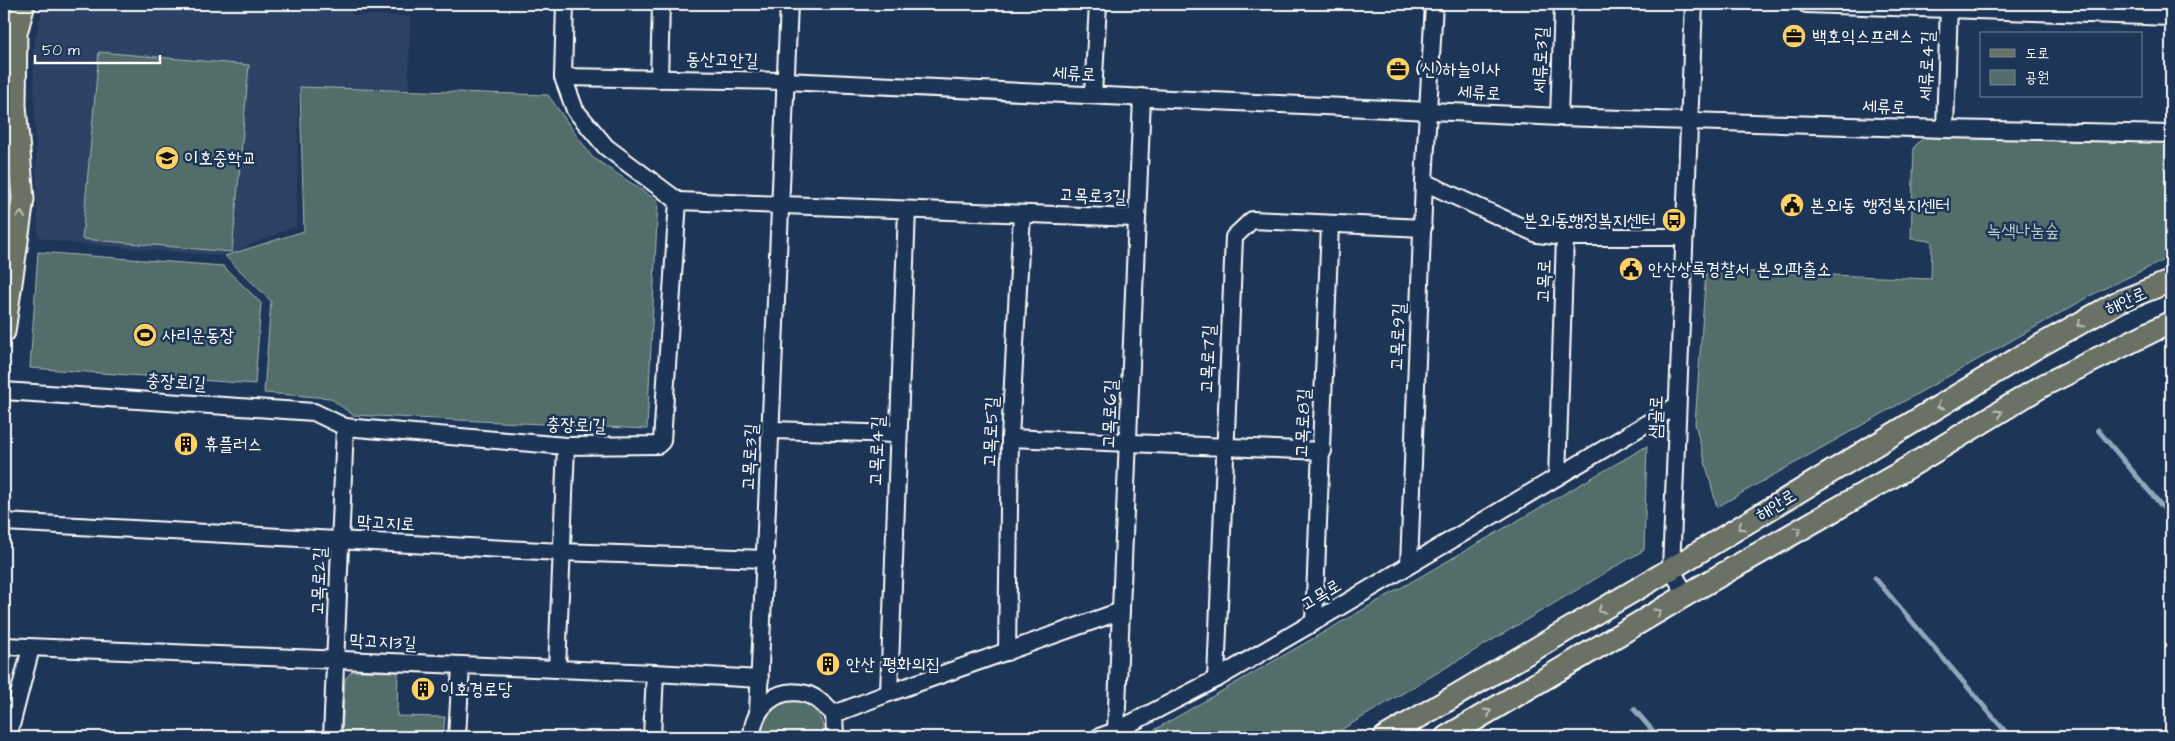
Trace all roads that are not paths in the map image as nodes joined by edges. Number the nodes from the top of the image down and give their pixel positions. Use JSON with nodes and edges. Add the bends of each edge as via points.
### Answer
{"nodes":[{"id":1,"x":24,"y":4,"type":"edge"},
{"id":2,"x":565,"y":4,"type":"edge"},
{"id":3,"x":660,"y":4,"type":"edge"},
{"id":4,"x":789,"y":4,"type":"edge"},
{"id":5,"x":1098,"y":4,"type":"edge"},
{"id":6,"x":1434,"y":4,"type":"edge"},
{"id":7,"x":1564,"y":4,"type":"edge"},
{"id":8,"x":1694,"y":4,"type":"edge"},
{"id":9,"x":1806,"y":4,"type":"edge"},
{"id":10,"x":1949,"y":6,"type":"edge"},
{"id":11,"x":2171,"y":17,"type":"edge"},
{"id":12,"x":563,"y":77,"type":"junction"},
{"id":13,"x":659,"y":79,"type":"junction"},
{"id":14,"x":785,"y":82,"type":"junction"},
{"id":15,"x":1093,"y":95,"type":"junction"},
{"id":16,"x":1142,"y":97,"type":"junction"},
{"id":17,"x":1428,"y":111,"type":"junction"},
{"id":18,"x":1559,"y":117,"type":"junction"},
{"id":19,"x":1688,"y":121,"type":"junction"},
{"id":20,"x":1945,"y":129,"type":"junction"},
{"id":21,"x":2171,"y":134,"type":"edge"},
{"id":22,"x":1424,"y":182,"type":"junction"},
{"id":23,"x":678,"y":201,"type":"junction"},
{"id":24,"x":779,"y":205,"type":"junction"},
{"id":25,"x":907,"y":210,"type":"junction"},
{"id":26,"x":1022,"y":214,"type":"junction"},
{"id":27,"x":1136,"y":218,"type":"junction"},
{"id":28,"x":1330,"y":225,"type":"junction"},
{"id":29,"x":1423,"y":228,"type":"junction"},
{"id":30,"x":1565,"y":237,"type":"junction"},
{"id":31,"x":1683,"y":237,"type":"junction"},
{"id":32,"x":2171,"y":281,"type":"edge"},
{"id":33,"x":2171,"y":322,"type":"edge"},
{"id":34,"x":4,"y":332,"type":"edge"},
{"id":35,"x":4,"y":391,"type":"edge"},
{"id":36,"x":1676,"y":406,"type":"junction"},
{"id":37,"x":345,"y":427,"type":"junction"},
{"id":38,"x":772,"y":430,"type":"junction"},
{"id":39,"x":898,"y":434,"type":"junction"},
{"id":40,"x":1010,"y":438,"type":"junction"},
{"id":41,"x":1129,"y":444,"type":"junction"},
{"id":42,"x":566,"y":446,"type":"junction"},
{"id":43,"x":1225,"y":448,"type":"junction"},
{"id":44,"x":1323,"y":451,"type":"junction"},
{"id":45,"x":1557,"y":477,"type":"junction"},
{"id":46,"x":4,"y":522,"type":"edge"},
{"id":47,"x":340,"y":541,"type":"junction"},
{"id":48,"x":560,"y":552,"type":"junction"},
{"id":49,"x":766,"y":559,"type":"junction"},
{"id":50,"x":1409,"y":565,"type":"junction"},
{"id":51,"x":1671,"y":569,"type":"junction"},
{"id":52,"x":1686,"y":595,"type":"junction"},
{"id":53,"x":1121,"y":612,"type":"junction"},
{"id":54,"x":1314,"y":622,"type":"junction"},
{"id":55,"x":4,"y":646,"type":"edge"},
{"id":56,"x":31,"y":648,"type":"junction"},
{"id":57,"x":1007,"y":652,"type":"junction"},
{"id":58,"x":336,"y":660,"type":"junction"},
{"id":59,"x":461,"y":666,"type":"junction"},
{"id":60,"x":557,"y":669,"type":"junction"},
{"id":61,"x":655,"y":673,"type":"junction"},
{"id":62,"x":760,"y":679,"type":"junction"},
{"id":63,"x":1216,"y":679,"type":"junction"},
{"id":64,"x":889,"y":693,"type":"junction"},
{"id":65,"x":758,"y":712,"type":"junction"},
{"id":66,"x":834,"y":714,"type":"junction"},
{"id":67,"x":1116,"y":731,"type":"junction"},
{"id":68,"x":8,"y":737,"type":"edge"},
{"id":69,"x":332,"y":737,"type":"edge"},
{"id":70,"x":457,"y":737,"type":"edge"},
{"id":71,"x":652,"y":737,"type":"edge"},
{"id":72,"x":752,"y":737,"type":"edge"},
{"id":73,"x":835,"y":737,"type":"edge"},
{"id":74,"x":1099,"y":737,"type":"edge"},
{"id":75,"x":1385,"y":737,"type":"edge"},
{"id":76,"x":1446,"y":737,"type":"edge"}],
"edges":[{"from":34,"to":1,"type":"main road","one_way":true,"via":[[23,199],[15,96],[16,33]]},
{"from":2,"to":12,"type":"street"},
{"from":3,"to":13,"type":"street"},
{"from":4,"to":14,"type":"street","name":"고목로3길"},
{"from":5,"to":15,"type":"street"},
{"from":6,"to":17,"type":"street","name":"고목로9길"},
{"from":7,"to":18,"type":"street","name":"세류로3길"},
{"from":8,"to":19,"type":"street","name":"샘골로"},
{"from":9,"to":10,"type":"street"},
{"from":10,"to":11,"type":"street"},
{"from":10,"to":20,"type":"street","name":"세류로4길"},
{"from":12,"to":13,"type":"street","name":"동산고안길"},
{"from":12,"to":23,"type":"street","via":[[575,110],[606,147]]},
{"from":13,"to":14,"type":"street","name":"동산고안길"},
{"from":14,"to":15,"type":"street","name":"세류로"},
{"from":14,"to":24,"type":"street","name":"고목로3길"},
{"from":15,"to":16,"type":"street","name":"세류로"},
{"from":16,"to":17,"type":"street","name":"세류로"},
{"from":16,"to":27,"type":"street","name":"고목로6길"},
{"from":17,"to":18,"type":"street","name":"세류로"},
{"from":17,"to":22,"type":"street","name":"고목로9길"},
{"from":18,"to":19,"type":"street","name":"세류로"},
{"from":19,"to":20,"type":"street","name":"세류로"},
{"from":19,"to":31,"type":"street","name":"샘골로"},
{"from":20,"to":21,"type":"street","name":"세류로"},
{"from":22,"to":29,"type":"street","name":"고목로9길"},
{"from":22,"to":30,"type":"street","via":[[1537,234]]},
{"from":23,"to":24,"type":"street"},
{"from":23,"to":42,"type":"street","name":"충장로1길","via":[[662,441],[658,446]]},
{"from":24,"to":25,"type":"street","name":"고목로3길"},
{"from":24,"to":38,"type":"street","name":"고목로3길"},
{"from":25,"to":26,"type":"street","name":"고목로3길"},
{"from":25,"to":39,"type":"street","name":"고목로4길"},
{"from":26,"to":27,"type":"street","name":"고목로3길"},
{"from":26,"to":40,"type":"street","name":"고목로5길"},
{"from":27,"to":41,"type":"street","name":"고목로6길"},
{"from":28,"to":29,"type":"street","name":"고목로7길"},
{"from":28,"to":43,"type":"street","name":"고목로7길","via":[[1252,220],[1234,238]]},
{"from":28,"to":44,"type":"street","name":"고목로8길"},
{"from":29,"to":50,"type":"street","name":"고목로9길"},
{"from":30,"to":31,"type":"street"},
{"from":30,"to":45,"type":"street","name":"고목로"},
{"from":31,"to":36,"type":"street","name":"샘골로"},
{"from":32,"to":51,"type":"main road","name":"해안로","one_way":true,"via":[[2118,302],[2032,350]]},
{"from":52,"to":33,"type":"main road","name":"해안로","one_way":true,"via":[[1899,473],[2044,385]]},
{"from":35,"to":37,"type":"street","name":"충장로1길","via":[[314,412]]},
{"from":36,"to":45,"type":"street","name":"고목로"},
{"from":36,"to":51,"type":"street","name":"샘골로"},
{"from":37,"to":42,"type":"street","name":"충장로1길"},
{"from":37,"to":47,"type":"street","name":"고목로2길"},
{"from":38,"to":39,"type":"street"},
{"from":38,"to":49,"type":"street","name":"고목로3길"},
{"from":39,"to":64,"type":"street","name":"고목로4길"},
{"from":40,"to":41,"type":"street"},
{"from":40,"to":57,"type":"street","name":"고목로5길"},
{"from":41,"to":43,"type":"street"},
{"from":41,"to":53,"type":"street","name":"고목로6길"},
{"from":42,"to":48,"type":"street"},
{"from":43,"to":44,"type":"street"},
{"from":43,"to":63,"type":"street","name":"고목로7길"},
{"from":44,"to":54,"type":"street","name":"고목로8길"},
{"from":45,"to":50,"type":"street","name":"고목로"},
{"from":46,"to":47,"type":"street","name":"막고지로"},
{"from":47,"to":48,"type":"street","name":"막고지로"},
{"from":47,"to":58,"type":"street","name":"고목로2길"},
{"from":48,"to":49,"type":"street","name":"막고지로"},
{"from":48,"to":60,"type":"street"},
{"from":49,"to":62,"type":"street","name":"고목로3길"},
{"from":50,"to":54,"type":"street","name":"고목로"},
{"from":51,"to":52,"type":"street"},
{"from":51,"to":75,"type":"main road","name":"해안로","one_way":true},
{"from":76,"to":52,"type":"main road","name":"해안로","one_way":true},
{"from":53,"to":57,"type":"street"},
{"from":53,"to":67,"type":"street","name":"고목로6길"},
{"from":54,"to":63,"type":"street","name":"고목로"},
{"from":55,"to":56,"type":"street","name":"막고지3길"},
{"from":56,"to":58,"type":"street","name":"막고지3길"},
{"from":56,"to":68,"type":"street"},
{"from":57,"to":64,"type":"street"},
{"from":58,"to":59,"type":"street","name":"막고지3길"},
{"from":58,"to":69,"type":"street","name":"고목로2길"},
{"from":59,"to":60,"type":"street","name":"막고지3길"},
{"from":59,"to":70,"type":"street"},
{"from":60,"to":61,"type":"street","name":"막고지3길"},
{"from":61,"to":62,"type":"street","name":"막고지3길"},
{"from":61,"to":71,"type":"street"},
{"from":62,"to":65,"type":"street","name":"고목로3길"},
{"from":63,"to":67,"type":"street","name":"고목로"},
{"from":64,"to":66,"type":"street"},
{"from":65,"to":66,"type":"street","via":[[767,701],[780,694],[794,692],[808,694]]},
{"from":65,"to":72,"type":"street","name":"고목로3길","via":[[752,725]]},
{"from":66,"to":73,"type":"street"},
{"from":67,"to":74,"type":"street","name":"고목로"}]}
